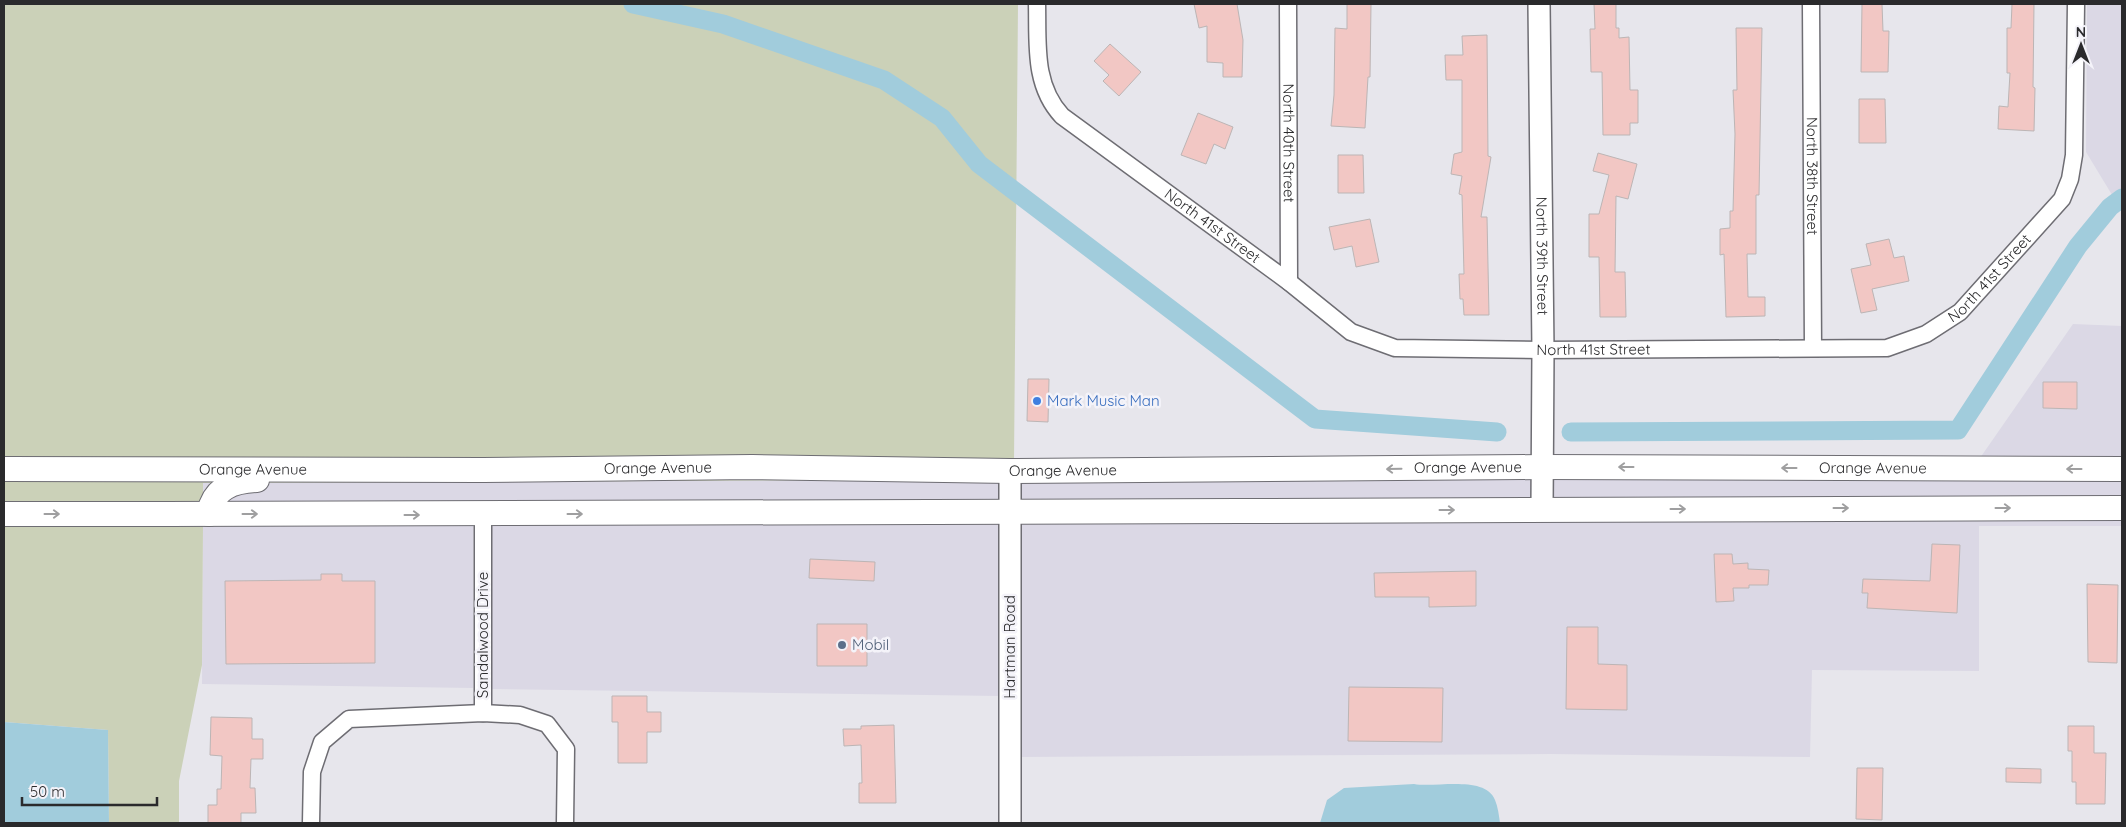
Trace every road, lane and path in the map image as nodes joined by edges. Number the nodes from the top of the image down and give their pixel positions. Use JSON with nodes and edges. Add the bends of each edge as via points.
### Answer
{"nodes":[{"id":1,"x":1037,"y":4,"type":"edge"},
{"id":2,"x":1288,"y":4,"type":"edge"},
{"id":3,"x":1539,"y":4,"type":"edge"},
{"id":4,"x":1811,"y":4,"type":"edge"},
{"id":5,"x":2076,"y":4,"type":"edge"},
{"id":6,"x":1289,"y":282,"type":"junction"},
{"id":7,"x":1813,"y":348,"type":"junction"},
{"id":8,"x":1543,"y":350,"type":"junction"},
{"id":9,"x":1542,"y":467,"type":"junction"},
{"id":10,"x":4,"y":469,"type":"edge"},
{"id":11,"x":2122,"y":469,"type":"edge"},
{"id":12,"x":403,"y":470,"type":"junction"},
{"id":13,"x":1010,"y":471,"type":"junction"},
{"id":14,"x":2122,"y":508,"type":"edge"},
{"id":15,"x":1542,"y":509,"type":"junction"},
{"id":16,"x":1010,"y":513,"type":"junction"},
{"id":17,"x":4,"y":514,"type":"edge"},
{"id":18,"x":209,"y":514,"type":"junction"},
{"id":19,"x":482,"y":514,"type":"junction"},
{"id":20,"x":482,"y":713,"type":"junction"},
{"id":21,"x":311,"y":823,"type":"edge"},
{"id":22,"x":565,"y":823,"type":"edge"},
{"id":23,"x":1010,"y":823,"type":"edge"}],
"edges":[{"from":1,"to":6,"type":"street","name":"North 41st Street","via":[[1039,73],[1050,104]]},
{"from":2,"to":6,"type":"street","name":"North 40th Street"},
{"from":3,"to":8,"type":"street","name":"North 39th Street"},
{"from":4,"to":7,"type":"street","name":"North 38th Street"},
{"from":5,"to":7,"type":"street","name":"North 41st Street","via":[[2074,155],[2062,199],[1960,312],[1926,334],[1887,348]]},
{"from":6,"to":8,"type":"street","name":"North 41st Street","via":[[1351,332],[1395,348]]},
{"from":7,"to":8,"type":"street","name":"North 41st Street"},
{"from":8,"to":9,"type":"street","name":"North 39th Street"},
{"from":11,"to":9,"type":"main road","name":"Orange Avenue","one_way":true},
{"from":9,"to":13,"type":"main road","name":"Orange Avenue","one_way":true},
{"from":9,"to":15,"type":"street","name":"North 39th Street"},
{"from":10,"to":12,"type":"main road","name":"Orange Avenue"},
{"from":12,"to":13,"type":"main road","name":"Orange Avenue","via":[[752,467]]},
{"from":12,"to":18,"type":"main road","via":[[386,480],[242,481],[228,484],[211,504]]},
{"from":13,"to":16,"type":"street","name":"Hartman Road"},
{"from":15,"to":14,"type":"main road","one_way":true},
{"from":16,"to":15,"type":"main road","one_way":true},
{"from":19,"to":16,"type":"main road","one_way":true},
{"from":16,"to":23,"type":"street","name":"Hartman Road"},
{"from":17,"to":18,"type":"main road","one_way":true},
{"from":18,"to":19,"type":"main road","one_way":true},
{"from":19,"to":20,"type":"street","name":"Sandalwood Drive"},
{"from":20,"to":21,"type":"street","name":"Sandalwood Drive","via":[[349,719],[322,742],[312,772]]},
{"from":20,"to":22,"type":"street","via":[[520,715],[547,724],[566,749]]}]}
